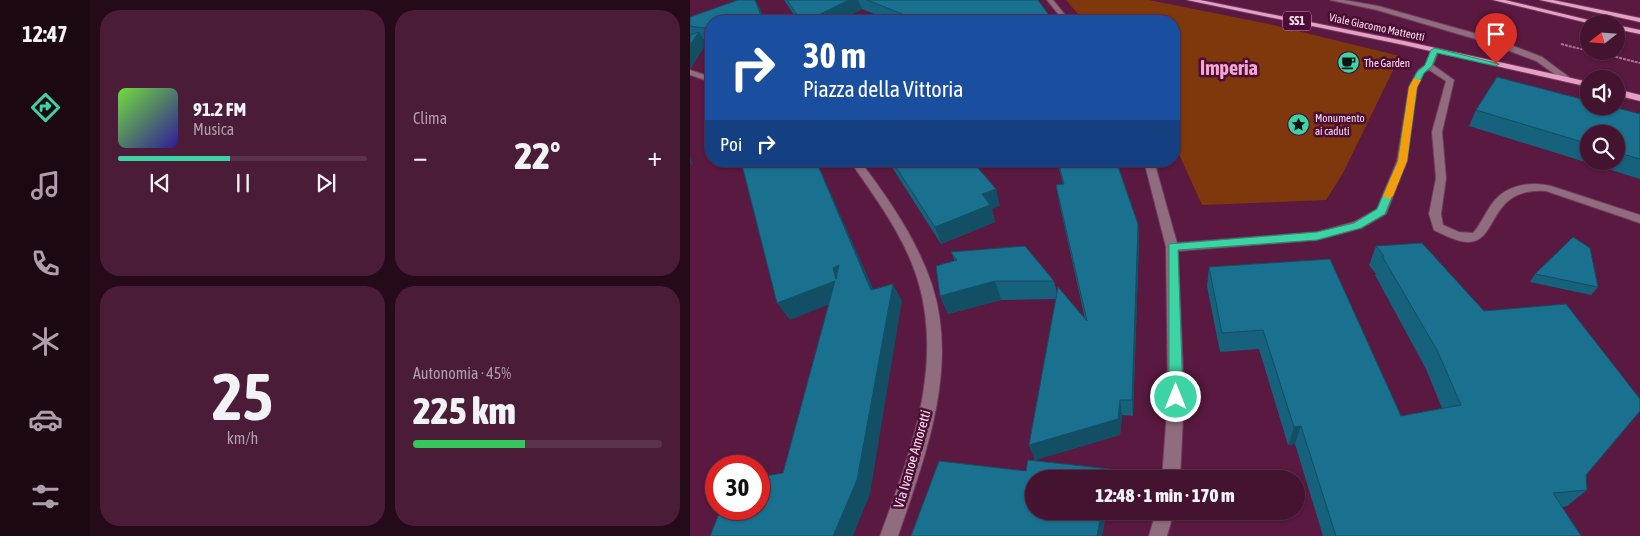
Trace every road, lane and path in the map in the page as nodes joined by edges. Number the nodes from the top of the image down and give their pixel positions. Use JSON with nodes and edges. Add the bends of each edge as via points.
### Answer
{"nodes":[{"id":1,"x":1050,"y":0,"type":"edge"},
{"id":2,"x":1190,"y":0,"type":"edge"},
{"id":3,"x":1333,"y":0,"type":"edge"},
{"id":4,"x":1496,"y":0,"type":"edge"},
{"id":5,"x":1543,"y":0,"type":"edge"},
{"id":6,"x":1063,"y":15,"type":"edge"},
{"id":7,"x":1580,"y":19,"type":"edge"},
{"id":8,"x":1640,"y":20,"type":"edge"},
{"id":9,"x":1625,"y":29,"type":"edge"},
{"id":10,"x":1640,"y":32,"type":"edge"},
{"id":11,"x":1435,"y":50,"type":"junction"},
{"id":12,"x":1625,"y":59,"type":"edge"},
{"id":13,"x":1640,"y":63,"type":"edge"},
{"id":14,"x":1429,"y":66,"type":"junction"},
{"id":15,"x":690,"y":72,"type":"edge"},
{"id":16,"x":705,"y":78,"type":"edge"},
{"id":17,"x":1569,"y":80,"type":"junction"},
{"id":18,"x":1580,"y":83,"type":"edge"},
{"id":19,"x":1625,"y":94,"type":"edge"},
{"id":20,"x":1640,"y":98,"type":"edge"},
{"id":21,"x":859,"y":167,"type":"edge"},
{"id":22,"x":1152,"y":167,"type":"edge"},
{"id":23,"x":1640,"y":219,"type":"edge"},
{"id":24,"x":1172,"y":246,"type":"junction"},
{"id":25,"x":1172,"y":470,"type":"edge"},
{"id":26,"x":1162,"y":520,"type":"edge"},
{"id":27,"x":889,"y":536,"type":"edge"},
{"id":28,"x":1158,"y":536,"type":"edge"}],
"edges":[{"from":1,"to":6,"type":"street"},
{"from":2,"to":11,"type":"main road","name":"Viale Giacomo Matteotti","number":"SS1"},
{"from":3,"to":17,"type":"street","via":[[1378,8],[1492,41],[1539,59]]},
{"from":4,"to":7,"type":"main road"},
{"from":5,"to":8,"type":"main road"},
{"from":9,"to":10,"type":"main road"},
{"from":11,"to":14,"type":"street"},
{"from":11,"to":17,"type":"main road","name":"Viale Giacomo Matteotti","number":"SS1"},
{"from":12,"to":13,"type":"path"},
{"from":14,"to":23,"type":"street","via":[[1450,80],[1438,132],[1441,178],[1435,214],[1438,227],[1465,238],[1477,235],[1507,195],[1536,187]]},
{"from":14,"to":24,"type":"street","via":[[1421,72],[1413,87],[1402,161],[1382,211],[1358,225],[1317,236]]},
{"from":15,"to":16,"type":"street"},
{"from":17,"to":18,"type":"main road","name":"Viale Giacomo Matteotti","number":"SS1"},
{"from":19,"to":20,"type":"main road"},
{"from":21,"to":27,"type":"street","name":"Via Ivanoe Amoretti","via":[[905,239],[926,287],[932,322],[930,399]]},
{"from":22,"to":24,"type":"street"},
{"from":24,"to":25,"type":"street","via":[[1176,397]]},
{"from":26,"to":28,"type":"street"}]}
